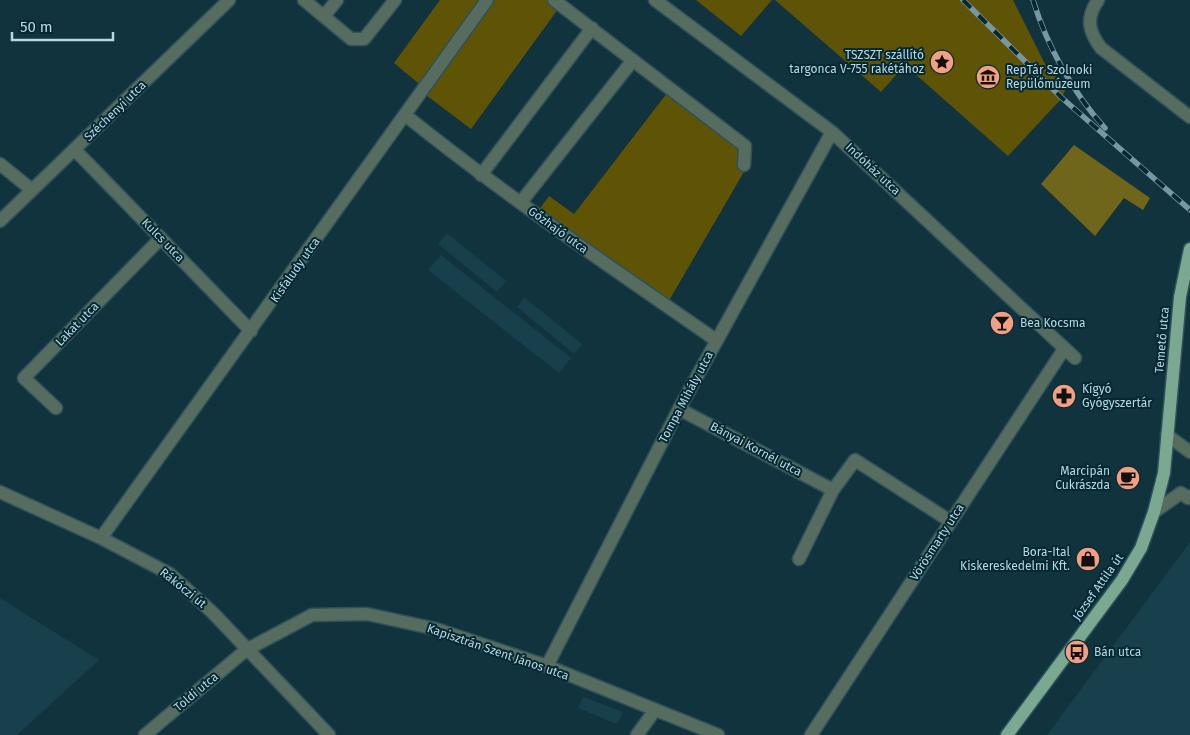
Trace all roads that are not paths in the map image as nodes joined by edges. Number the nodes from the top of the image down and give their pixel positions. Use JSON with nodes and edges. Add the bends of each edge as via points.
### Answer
{"nodes":[{"id":1,"x":229,"y":0,"type":"edge"},
{"id":2,"x":304,"y":0,"type":"edge"},
{"id":3,"x":337,"y":0,"type":"edge"},
{"id":4,"x":395,"y":0,"type":"edge"},
{"id":5,"x":487,"y":0,"type":"edge"},
{"id":6,"x":554,"y":0,"type":"edge"},
{"id":7,"x":655,"y":0,"type":"edge"},
{"id":8,"x":1098,"y":0,"type":"edge"},
{"id":9,"x":324,"y":16,"type":"junction"},
{"id":10,"x":592,"y":28,"type":"junction"},
{"id":11,"x":634,"y":60,"type":"junction"},
{"id":12,"x":405,"y":115,"type":"junction"},
{"id":13,"x":1190,"y":117,"type":"edge"},
{"id":14,"x":832,"y":132,"type":"junction"},
{"id":15,"x":75,"y":150,"type":"junction"},
{"id":16,"x":0,"y":164,"type":"edge"},
{"id":17,"x":744,"y":164,"type":"dead end"},
{"id":18,"x":481,"y":175,"type":"junction"},
{"id":19,"x":32,"y":190,"type":"junction"},
{"id":20,"x":521,"y":202,"type":"junction"},
{"id":21,"x":0,"y":220,"type":"edge"},
{"id":22,"x":161,"y":238,"type":"junction"},
{"id":23,"x":1190,"y":249,"type":"edge"},
{"id":24,"x":251,"y":331,"type":"junction"},
{"id":25,"x":716,"y":340,"type":"junction"},
{"id":26,"x":1064,"y":349,"type":"junction"},
{"id":27,"x":1074,"y":358,"type":"dead end"},
{"id":28,"x":56,"y":408,"type":"dead end"},
{"id":29,"x":679,"y":409,"type":"junction"},
{"id":30,"x":1167,"y":435,"type":"junction"},
{"id":31,"x":1190,"y":452,"type":"edge"},
{"id":32,"x":833,"y":490,"type":"junction"},
{"id":33,"x":0,"y":492,"type":"edge"},
{"id":34,"x":1190,"y":496,"type":"edge"},
{"id":35,"x":1154,"y":512,"type":"junction"},
{"id":36,"x":950,"y":521,"type":"junction"},
{"id":37,"x":101,"y":538,"type":"junction"},
{"id":38,"x":799,"y":558,"type":"dead end"},
{"id":39,"x":246,"y":650,"type":"junction"},
{"id":40,"x":548,"y":666,"type":"junction"},
{"id":41,"x":655,"y":710,"type":"junction"},
{"id":42,"x":145,"y":735,"type":"edge"},
{"id":43,"x":329,"y":735,"type":"edge"},
{"id":44,"x":637,"y":735,"type":"edge"},
{"id":45,"x":718,"y":735,"type":"edge"},
{"id":46,"x":811,"y":735,"type":"edge"},
{"id":47,"x":1008,"y":735,"type":"edge"}],
"edges":[{"from":1,"to":15,"type":"street","name":"Széchenyi utca"},
{"from":2,"to":9,"type":"street"},
{"from":3,"to":9,"type":"street"},
{"from":4,"to":9,"type":"street","via":[[364,39],[351,39]]},
{"from":5,"to":12,"type":"street","name":"Kisfaludy utca"},
{"from":6,"to":10,"type":"street"},
{"from":7,"to":14,"type":"street","name":"Indóház utca"},
{"from":8,"to":13,"type":"street","via":[[1089,22],[1092,36],[1101,48]]},
{"from":10,"to":11,"type":"street"},
{"from":10,"to":18,"type":"street"},
{"from":11,"to":17,"type":"street","via":[[745,146]]},
{"from":11,"to":20,"type":"street"},
{"from":12,"to":18,"type":"street","name":"Gőzhajó utca"},
{"from":12,"to":24,"type":"street","name":"Kisfaludy utca"},
{"from":14,"to":25,"type":"street","name":"Tompa Mihály utca","via":[[758,270]]},
{"from":14,"to":26,"type":"street","name":"Indóház utca"},
{"from":15,"to":19,"type":"street","name":"Széchenyi utca"},
{"from":15,"to":22,"type":"street","name":"Kulcs utca"},
{"from":16,"to":19,"type":"street"},
{"from":18,"to":20,"type":"street","name":"Gőzhajó utca"},
{"from":19,"to":21,"type":"street","name":"Széchenyi utca"},
{"from":20,"to":25,"type":"street","name":"Gőzhajó utca","via":[[560,233]]},
{"from":22,"to":24,"type":"street","name":"Kulcs utca"},
{"from":22,"to":28,"type":"street","name":"Lakat utca","via":[[24,378]]},
{"from":23,"to":30,"type":"main road","name":"Temető utca","via":[[1180,297]]},
{"from":24,"to":37,"type":"street","name":"Kisfaludy utca"},
{"from":25,"to":29,"type":"street","name":"Tompa Mihály utca"},
{"from":26,"to":27,"type":"street","name":"Indóház utca"},
{"from":26,"to":36,"type":"street","name":"Vörösmarty utca"},
{"from":29,"to":32,"type":"street","name":"Bányai Kornél utca"},
{"from":29,"to":40,"type":"street","name":"Tompa Mihály utca"},
{"from":30,"to":31,"type":"street"},
{"from":30,"to":35,"type":"main road","name":"József Attila út","via":[[1164,473]]},
{"from":32,"to":36,"type":"street","via":[[856,460]]},
{"from":32,"to":38,"type":"street"},
{"from":33,"to":37,"type":"street","name":"Rákóczi út"},
{"from":34,"to":35,"type":"street","via":[[1188,498],[1181,493]]},
{"from":35,"to":47,"type":"main road","name":"József Attila út","via":[[1141,548],[1122,580]]},
{"from":36,"to":46,"type":"street","name":"Vörösmarty utca"},
{"from":37,"to":39,"type":"street","name":"Rákóczi út","via":[[170,574],[213,612]]},
{"from":39,"to":40,"type":"street","name":"Kapisztrán Szent János utca","via":[[312,615],[367,614],[436,629]]},
{"from":39,"to":42,"type":"street","name":"Toldi utca"},
{"from":39,"to":43,"type":"street","name":"Rákóczi út"},
{"from":40,"to":41,"type":"street","name":"Kapisztrán Szent János utca"},
{"from":41,"to":44,"type":"street"},
{"from":41,"to":45,"type":"street","name":"Kapisztrán Szent János utca"}]}
